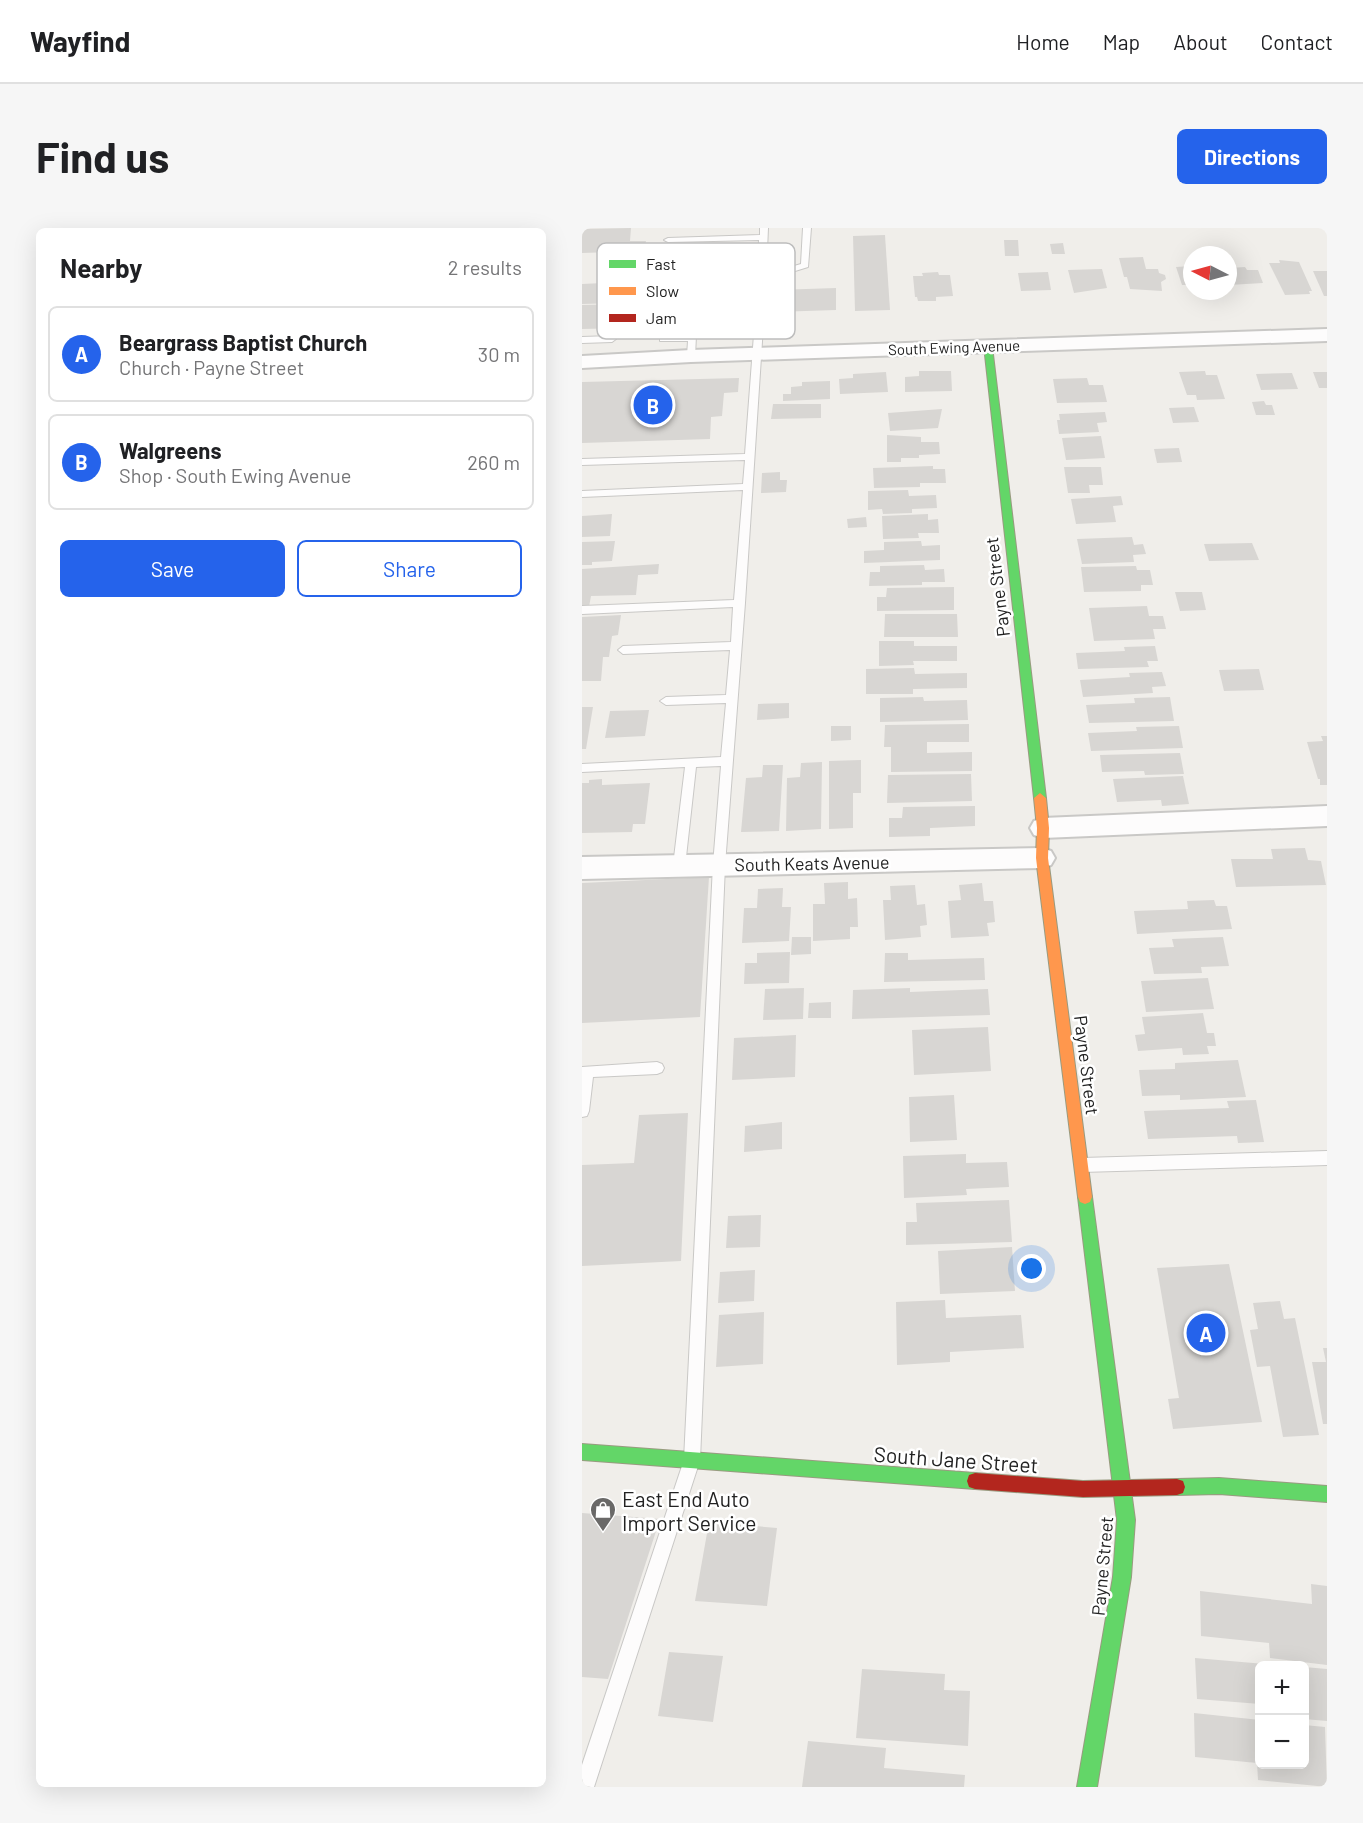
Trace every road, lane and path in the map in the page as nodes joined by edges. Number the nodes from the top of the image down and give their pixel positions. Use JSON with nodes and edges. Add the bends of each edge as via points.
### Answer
{"nodes":[{"id":1,"x":807,"y":228,"type":"edge"},
{"id":2,"x":764,"y":232,"type":"edge"},
{"id":3,"x":668,"y":240,"type":"dead end"},
{"id":4,"x":795,"y":268,"type":"edge"},
{"id":5,"x":1327,"y":336,"type":"edge"},
{"id":6,"x":612,"y":339,"type":"dead end"},
{"id":7,"x":693,"y":339,"type":"edge"},
{"id":8,"x":759,"y":339,"type":"edge"},
{"id":9,"x":582,"y":340,"type":"edge"},
{"id":10,"x":987,"y":346,"type":"junction"},
{"id":11,"x":758,"y":353,"type":"junction"},
{"id":12,"x":691,"y":356,"type":"junction"},
{"id":13,"x":582,"y":362,"type":"edge"},
{"id":14,"x":750,"y":457,"type":"junction"},
{"id":15,"x":582,"y":462,"type":"edge"},
{"id":16,"x":748,"y":487,"type":"junction"},
{"id":17,"x":582,"y":494,"type":"edge"},
{"id":18,"x":740,"y":603,"type":"junction"},
{"id":19,"x":582,"y":610,"type":"edge"},
{"id":20,"x":736,"y":646,"type":"junction"},
{"id":21,"x":623,"y":650,"type":"dead end"},
{"id":22,"x":732,"y":699,"type":"junction"},
{"id":23,"x":666,"y":701,"type":"dead end"},
{"id":24,"x":728,"y":761,"type":"junction"},
{"id":25,"x":691,"y":763,"type":"junction"},
{"id":26,"x":582,"y":768,"type":"edge"},
{"id":27,"x":1327,"y":816,"type":"edge"},
{"id":28,"x":1043,"y":828,"type":"junction"},
{"id":29,"x":1042,"y":858,"type":"junction"},
{"id":30,"x":679,"y":866,"type":"junction"},
{"id":31,"x":719,"y":866,"type":"junction"},
{"id":32,"x":582,"y":868,"type":"edge"},
{"id":33,"x":657,"y":1068,"type":"dead end"},
{"id":34,"x":582,"y":1112,"type":"edge"},
{"id":35,"x":1327,"y":1158,"type":"edge"},
{"id":36,"x":1082,"y":1166,"type":"junction"},
{"id":37,"x":582,"y":1452,"type":"edge"},
{"id":38,"x":692,"y":1460,"type":"junction"},
{"id":39,"x":1122,"y":1488,"type":"junction"},
{"id":40,"x":1327,"y":1494,"type":"edge"},
{"id":41,"x":584,"y":1787,"type":"edge"},
{"id":42,"x":1087,"y":1787,"type":"edge"}],
"edges":[{"from":1,"to":4,"type":"lane","via":[[805,265]]},
{"from":2,"to":3,"type":"lane"},
{"from":5,"to":10,"type":"street","name":"South Ewing Avenue"},
{"from":6,"to":9,"type":"lane"},
{"from":7,"to":12,"type":"lane"},
{"from":8,"to":11,"type":"lane"},
{"from":10,"to":11,"type":"street","name":"South Ewing Avenue"},
{"from":10,"to":28,"type":"street","name":"Payne Street"},
{"from":11,"to":12,"type":"street","name":"South Ewing Avenue"},
{"from":11,"to":14,"type":"lane"},
{"from":12,"to":13,"type":"street","name":"South Ewing Avenue"},
{"from":14,"to":15,"type":"lane"},
{"from":14,"to":16,"type":"lane"},
{"from":16,"to":17,"type":"lane"},
{"from":16,"to":18,"type":"lane"},
{"from":18,"to":19,"type":"lane"},
{"from":18,"to":20,"type":"lane"},
{"from":20,"to":21,"type":"lane"},
{"from":20,"to":22,"type":"lane"},
{"from":22,"to":23,"type":"lane"},
{"from":22,"to":24,"type":"lane"},
{"from":24,"to":25,"type":"lane"},
{"from":24,"to":31,"type":"lane"},
{"from":25,"to":26,"type":"lane"},
{"from":25,"to":30,"type":"lane"},
{"from":27,"to":28,"type":"street"},
{"from":28,"to":29,"type":"street","name":"Payne Street"},
{"from":29,"to":31,"type":"street","name":"South Keats Avenue"},
{"from":29,"to":36,"type":"street","name":"Payne Street"},
{"from":30,"to":31,"type":"street","name":"South Keats Avenue"},
{"from":30,"to":32,"type":"street","name":"South Keats Avenue"},
{"from":31,"to":38,"type":"lane"},
{"from":33,"to":34,"type":"lane","via":[[587,1071]]},
{"from":35,"to":36,"type":"lane"},
{"from":36,"to":39,"type":"street","name":"Payne Street"},
{"from":37,"to":38,"type":"street","name":"South Jane Street"},
{"from":38,"to":39,"type":"street","name":"South Jane Street","via":[[1083,1490]]},
{"from":38,"to":41,"type":"lane"},
{"from":39,"to":40,"type":"street","name":"South Jane Street","via":[[1219,1486]]},
{"from":39,"to":42,"type":"street","name":"Payne Street","via":[[1126,1520],[1122,1577]]}]}
